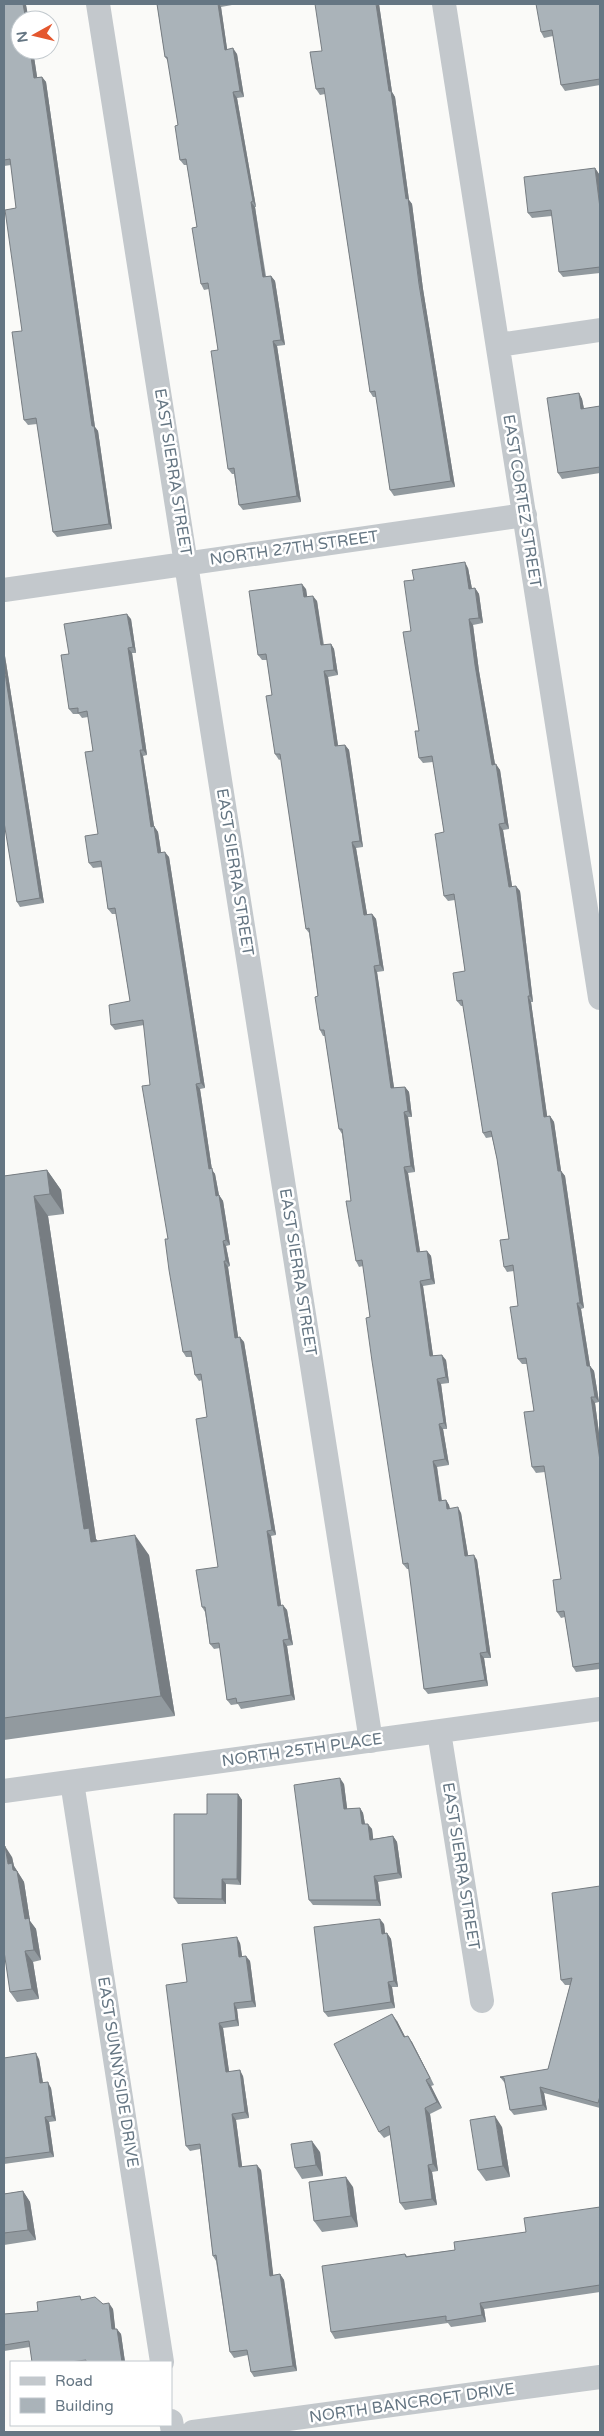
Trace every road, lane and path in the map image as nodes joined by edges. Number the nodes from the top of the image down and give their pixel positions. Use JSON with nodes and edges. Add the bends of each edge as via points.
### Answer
{"nodes":[{"id":1,"x":98,"y":4,"type":"edge"},
{"id":2,"x":444,"y":4,"type":"edge"},
{"id":3,"x":600,"y":330,"type":"edge"},
{"id":4,"x":498,"y":345,"type":"junction"},
{"id":5,"x":525,"y":516,"type":"junction"},
{"id":6,"x":187,"y":564,"type":"junction"},
{"id":7,"x":4,"y":590,"type":"edge"},
{"id":8,"x":600,"y":998,"type":"edge"},
{"id":9,"x":600,"y":1709,"type":"edge"},
{"id":10,"x":439,"y":1732,"type":"junction"},
{"id":11,"x":371,"y":1741,"type":"junction"},
{"id":12,"x":72,"y":1782,"type":"junction"},
{"id":13,"x":4,"y":1791,"type":"edge"},
{"id":14,"x":482,"y":2001,"type":"dead end"},
{"id":15,"x":162,"y":2361,"type":"edge"},
{"id":16,"x":600,"y":2377,"type":"edge"},
{"id":17,"x":193,"y":2432,"type":"edge"}],
"edges":[{"from":1,"to":6,"type":"street","name":"EAST SIERRA STREET"},
{"from":2,"to":4,"type":"street","name":"EAST CORTEZ STREET"},
{"from":3,"to":4,"type":"street"},
{"from":4,"to":5,"type":"street","name":"EAST CORTEZ STREET"},
{"from":5,"to":6,"type":"street","name":"NORTH 27TH STREET"},
{"from":5,"to":8,"type":"street","name":"EAST CORTEZ STREET"},
{"from":6,"to":7,"type":"street","name":"NORTH 27TH STREET"},
{"from":6,"to":11,"type":"street","name":"EAST SIERRA STREET"},
{"from":9,"to":10,"type":"street","name":"NORTH 25TH PLACE"},
{"from":10,"to":11,"type":"street","name":"NORTH 25TH PLACE"},
{"from":10,"to":14,"type":"street","name":"EAST SIERRA STREET"},
{"from":11,"to":12,"type":"street","name":"NORTH 25TH PLACE"},
{"from":12,"to":13,"type":"street","name":"NORTH 25TH PLACE"},
{"from":12,"to":15,"type":"street","name":"EAST SUNNYSIDE DRIVE"},
{"from":16,"to":17,"type":"street","name":"NORTH BANCROFT DRIVE"}]}
